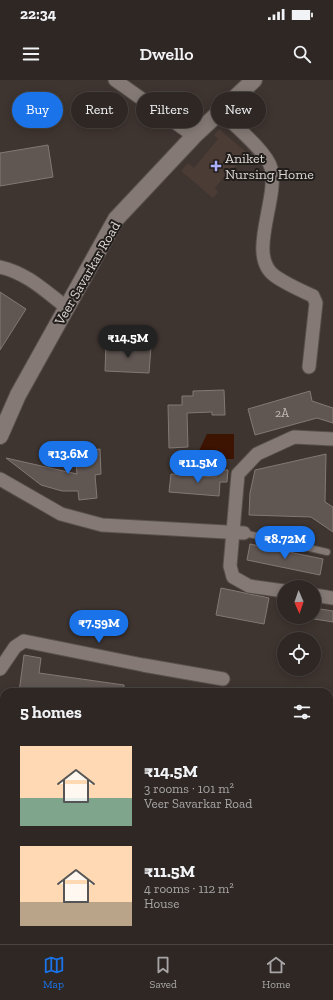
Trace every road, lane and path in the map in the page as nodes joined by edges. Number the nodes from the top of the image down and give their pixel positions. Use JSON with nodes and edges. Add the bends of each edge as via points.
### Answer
{"nodes":[{"id":1,"x":115,"y":80,"type":"edge"},
{"id":2,"x":254,"y":80,"type":"edge"},
{"id":3,"x":242,"y":92,"type":"edge"},
{"id":4,"x":211,"y":121,"type":"edge"},
{"id":5,"x":237,"y":128,"type":"edge"},
{"id":6,"x":194,"y":136,"type":"junction"},
{"id":7,"x":0,"y":267,"type":"edge"},
{"id":8,"x":66,"y":307,"type":"junction"},
{"id":9,"x":309,"y":367,"type":"dead end"},
{"id":10,"x":0,"y":436,"type":"edge"},
{"id":11,"x":333,"y":439,"type":"edge"},
{"id":12,"x":0,"y":479,"type":"edge"},
{"id":13,"x":239,"y":533,"type":"junction"},
{"id":14,"x":327,"y":552,"type":"dead end"},
{"id":15,"x":277,"y":590,"type":"edge"},
{"id":16,"x":321,"y":596,"type":"edge"},
{"id":17,"x":333,"y":598,"type":"edge"},
{"id":18,"x":0,"y":669,"type":"edge"},
{"id":19,"x":223,"y":679,"type":"dead end"}],
"edges":[{"from":1,"to":6,"type":"street"},
{"from":2,"to":3,"type":"street","name":"Veer Savarkar Road"},
{"from":4,"to":6,"type":"street","name":"Veer Savarkar Road"},
{"from":5,"to":9,"type":"street","via":[[265,156],[271,168],[273,190],[262,247],[263,259],[274,276],[313,296],[316,303]]},
{"from":6,"to":8,"type":"street","name":"Veer Savarkar Road","via":[[116,219]]},
{"from":7,"to":8,"type":"street","via":[[16,271],[26,277]]},
{"from":8,"to":10,"type":"street","name":"Veer Savarkar Road","via":[[18,395]]},
{"from":11,"to":13,"type":"street","via":[[294,437],[257,454],[238,474]]},
{"from":12,"to":13,"type":"street","via":[[61,514],[102,525]]},
{"from":13,"to":14,"type":"lane"},
{"from":13,"to":15,"type":"street","via":[[230,566],[233,577],[249,586]]},
{"from":16,"to":17,"type":"street"},
{"from":18,"to":19,"type":"street","via":[[15,647],[24,641]]}]}
